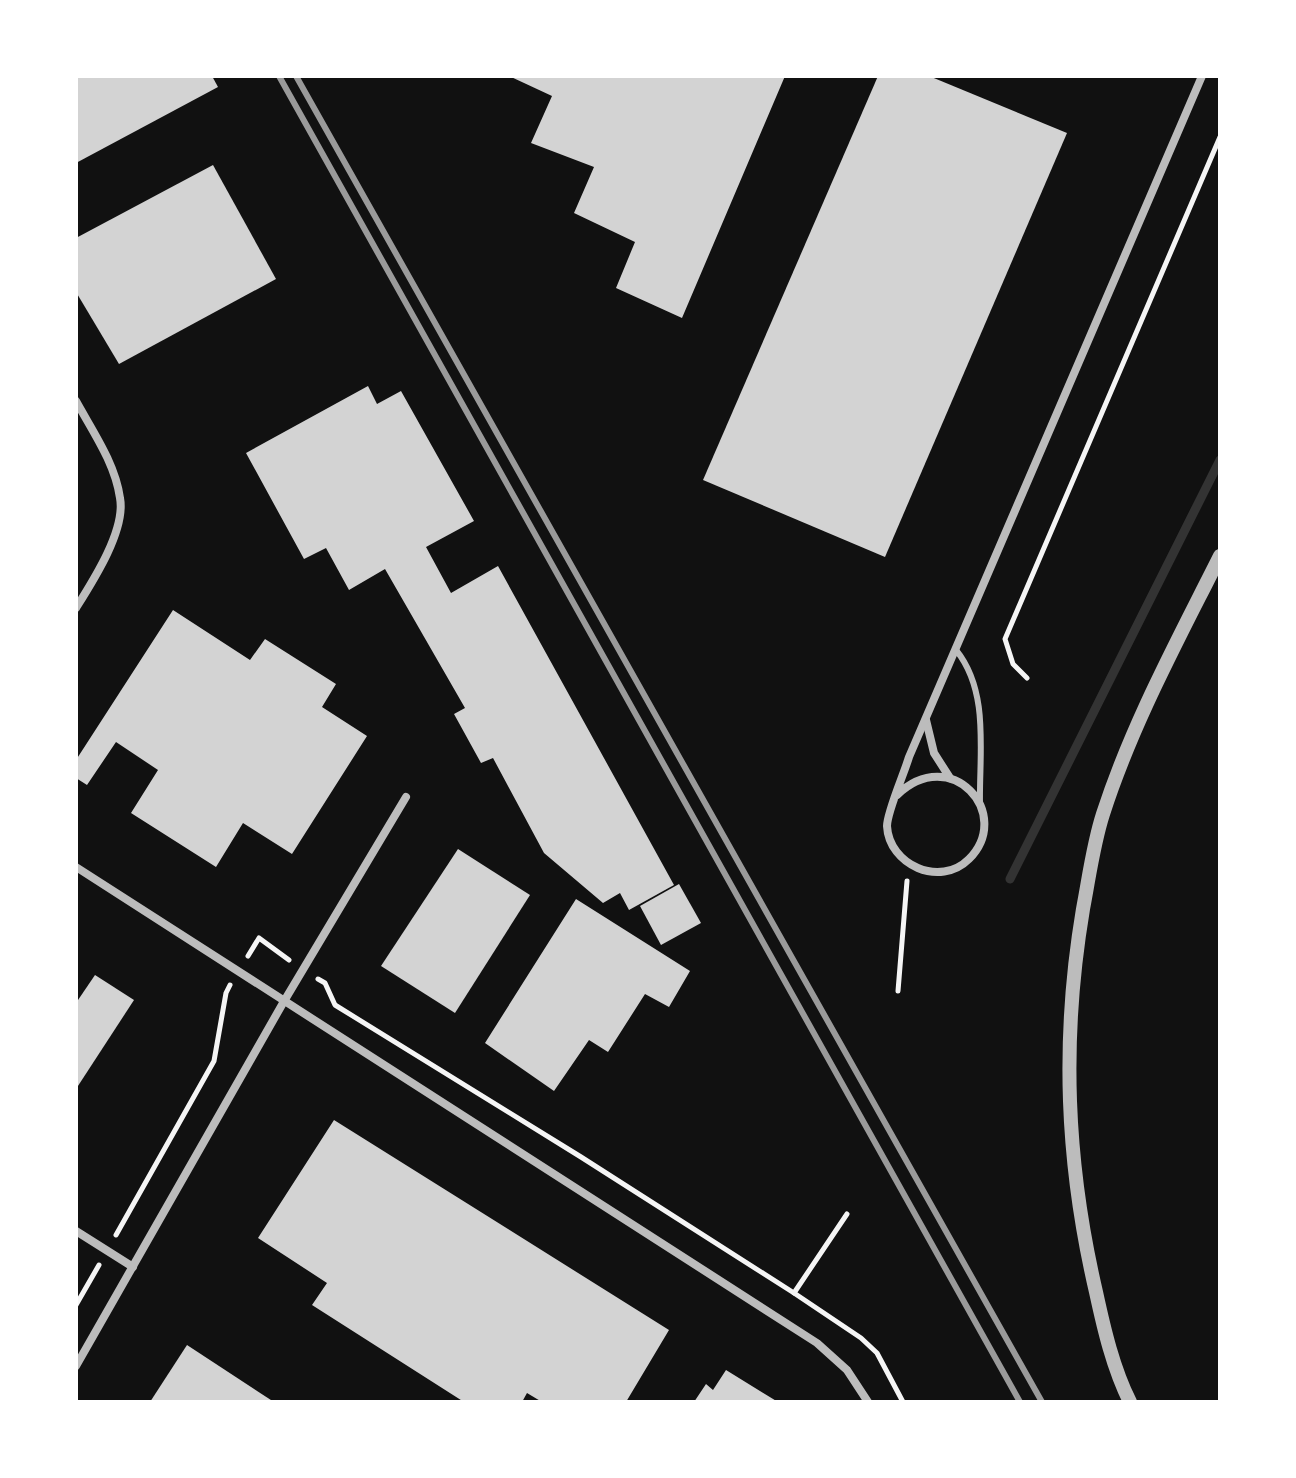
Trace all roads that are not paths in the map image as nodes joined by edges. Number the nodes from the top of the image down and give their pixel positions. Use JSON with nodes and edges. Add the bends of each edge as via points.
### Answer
{"nodes":[{"id":1,"x":1202,"y":76,"type":"edge"},
{"id":2,"x":76,"y":401,"type":"edge"},
{"id":3,"x":1220,"y":556,"type":"edge"},
{"id":4,"x":76,"y":608,"type":"edge"},
{"id":5,"x":956,"y":650,"type":"junction"},
{"id":6,"x":926,"y":720,"type":"junction"},
{"id":7,"x":950,"y":778,"type":"junction"},
{"id":8,"x":897,"y":795,"type":"junction"},
{"id":9,"x":406,"y":797,"type":"dead end"},
{"id":10,"x":980,"y":804,"type":"junction"},
{"id":11,"x":76,"y":867,"type":"edge"},
{"id":12,"x":283,"y":1003,"type":"junction"},
{"id":13,"x":76,"y":1231,"type":"edge"},
{"id":14,"x":133,"y":1267,"type":"junction"},
{"id":15,"x":76,"y":1366,"type":"edge"},
{"id":16,"x":868,"y":1402,"type":"edge"},
{"id":17,"x":1130,"y":1402,"type":"edge"}],
"edges":[{"from":1,"to":5,"type":"street"},
{"from":2,"to":4,"type":"street","via":[[112,467],[121,501],[115,535]]},
{"from":3,"to":17,"type":"street","via":[[1130,741],[1102,817],[1079,936],[1068,1036],[1071,1150],[1083,1238],[1113,1358]]},
{"from":5,"to":6,"type":"street"},
{"from":5,"to":10,"type":"lane","via":[[979,693]]},
{"from":6,"to":7,"type":"street","via":[[934,753]]},
{"from":6,"to":8,"type":"street"},
{"from":7,"to":8,"type":"street","via":[[922,778]]},
{"from":7,"to":10,"type":"street"},
{"from":8,"to":10,"type":"street","via":[[889,809],[889,840],[908,864],[922,871],[953,869],[967,861],[983,835]]},
{"from":9,"to":12,"type":"street"},
{"from":11,"to":12,"type":"street"},
{"from":12,"to":14,"type":"street"},
{"from":12,"to":16,"type":"street","via":[[817,1343],[847,1370]]},
{"from":13,"to":14,"type":"street"},
{"from":14,"to":15,"type":"street"}]}
